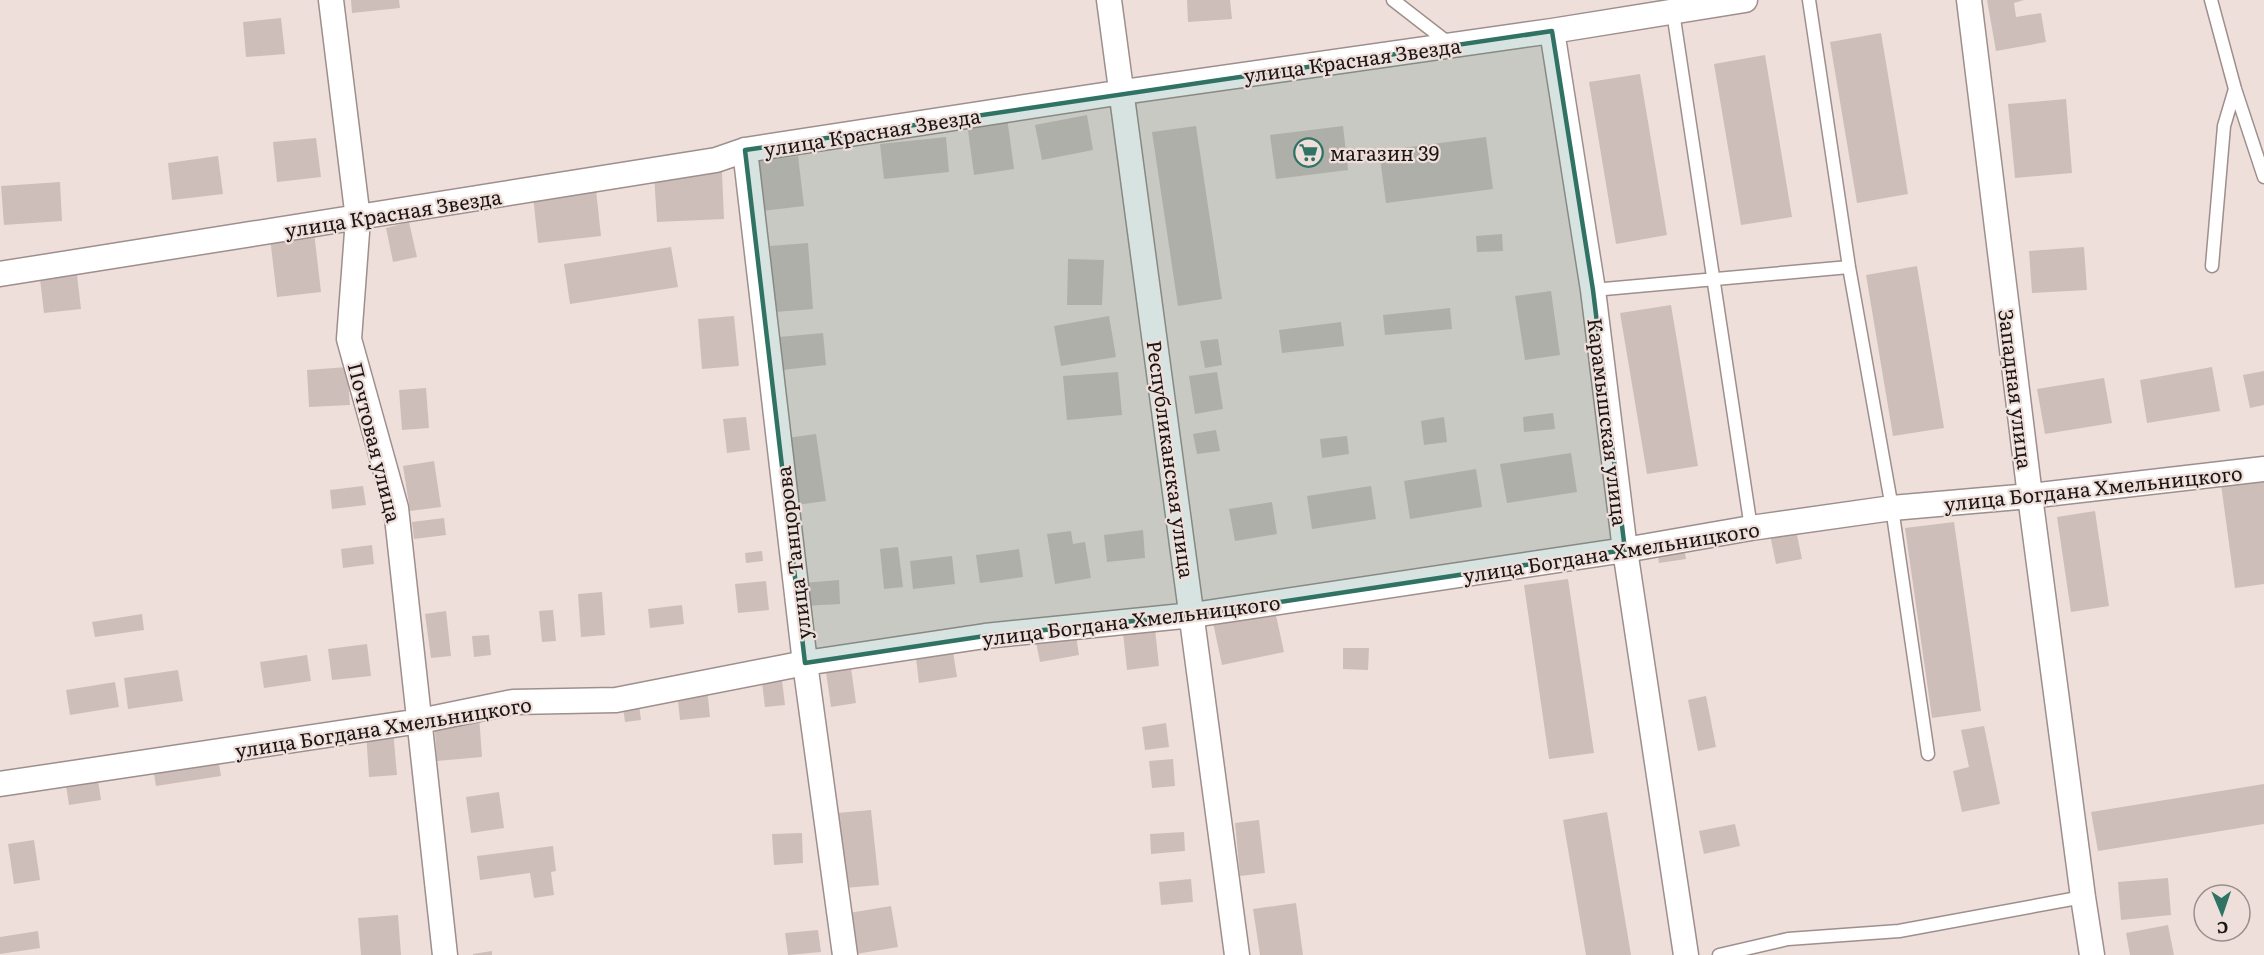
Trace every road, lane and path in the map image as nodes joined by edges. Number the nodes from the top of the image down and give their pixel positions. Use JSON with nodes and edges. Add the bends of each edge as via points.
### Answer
{"nodes":[{"id":1,"x":331,"y":0,"type":"edge"},
{"id":2,"x":1109,"y":0,"type":"edge"},
{"id":3,"x":1393,"y":0,"type":"edge"},
{"id":4,"x":1745,"y":0,"type":"edge"},
{"id":5,"x":1809,"y":0,"type":"edge"},
{"id":6,"x":1970,"y":0,"type":"edge"},
{"id":7,"x":2211,"y":0,"type":"edge"},
{"id":8,"x":1673,"y":12,"type":"junction"},
{"id":9,"x":1552,"y":31,"type":"junction"},
{"id":10,"x":1451,"y":45,"type":"junction"},
{"id":11,"x":2235,"y":89,"type":"junction"},
{"id":12,"x":1123,"y":92,"type":"junction"},
{"id":13,"x":745,"y":150,"type":"junction"},
{"id":14,"x":2264,"y":177,"type":"edge"},
{"id":15,"x":358,"y":219,"type":"junction"},
{"id":16,"x":2212,"y":266,"type":"dead end"},
{"id":17,"x":1849,"y":267,"type":"junction"},
{"id":18,"x":0,"y":274,"type":"edge"},
{"id":19,"x":1712,"y":278,"type":"junction"},
{"id":20,"x":1593,"y":290,"type":"junction"},
{"id":21,"x":2264,"y":469,"type":"edge"},
{"id":22,"x":2030,"y":496,"type":"junction"},
{"id":23,"x":1892,"y":508,"type":"junction"},
{"id":24,"x":1751,"y":528,"type":"junction"},
{"id":25,"x":1625,"y":550,"type":"junction"},
{"id":26,"x":1193,"y":615,"type":"junction"},
{"id":27,"x":805,"y":663,"type":"junction"},
{"id":28,"x":420,"y":721,"type":"junction"},
{"id":29,"x":1928,"y":754,"type":"dead end"},
{"id":30,"x":0,"y":784,"type":"edge"},
{"id":31,"x":2083,"y":897,"type":"junction"},
{"id":32,"x":444,"y":955,"type":"edge"},
{"id":33,"x":845,"y":955,"type":"edge"},
{"id":34,"x":1237,"y":955,"type":"edge"},
{"id":35,"x":1686,"y":955,"type":"edge"},
{"id":36,"x":1719,"y":955,"type":"edge"},
{"id":37,"x":2092,"y":955,"type":"edge"}],
"edges":[{"from":1,"to":15,"type":"street","name":"Почтовая улица"},
{"from":2,"to":12,"type":"street","name":"Республиканская улица"},
{"from":3,"to":10,"type":"lane"},
{"from":4,"to":8,"type":"street","name":"улица Красная Звезда"},
{"from":5,"to":17,"type":"lane"},
{"from":6,"to":22,"type":"street","name":"Западная улица"},
{"from":7,"to":11,"type":"lane"},
{"from":8,"to":9,"type":"street","name":"улица Красная Звезда"},
{"from":8,"to":19,"type":"lane"},
{"from":9,"to":10,"type":"street","name":"улица Красная Звезда"},
{"from":9,"to":20,"type":"street","name":"Карамышская улица"},
{"from":10,"to":12,"type":"street","name":"улица Красная Звезда"},
{"from":11,"to":14,"type":"lane"},
{"from":11,"to":16,"type":"lane","via":[[2224,126]]},
{"from":12,"to":13,"type":"street","name":"улица Красная Звезда"},
{"from":12,"to":26,"type":"street","name":"Республиканская улица"},
{"from":13,"to":15,"type":"street","name":"улица Красная Звезда","via":[[716,160]]},
{"from":13,"to":27,"type":"street","name":"улица Танцорова"},
{"from":15,"to":18,"type":"street","name":"улица Красная Звезда"},
{"from":15,"to":28,"type":"street","name":"Почтовая улица","via":[[349,339],[396,508]]},
{"from":17,"to":19,"type":"lane"},
{"from":17,"to":23,"type":"lane"},
{"from":19,"to":20,"type":"lane"},
{"from":19,"to":24,"type":"lane"},
{"from":20,"to":25,"type":"street","name":"Карамышская улица"},
{"from":21,"to":22,"type":"street","name":"улица Богдана Хмельницкого"},
{"from":22,"to":23,"type":"street","name":"улица Богдана Хмельницкого"},
{"from":22,"to":31,"type":"street","name":"Западная улица"},
{"from":23,"to":24,"type":"street","name":"улица Богдана Хмельницкого"},
{"from":23,"to":29,"type":"lane"},
{"from":24,"to":25,"type":"street","name":"улица Богдана Хмельницкого"},
{"from":25,"to":26,"type":"street","name":"улица Богдана Хмельницкого"},
{"from":25,"to":35,"type":"street","name":"Карамышская улица"},
{"from":26,"to":27,"type":"street","name":"улица Богдана Хмельницкого","via":[[985,636]]},
{"from":26,"to":34,"type":"street","name":"Республиканская улица"},
{"from":27,"to":28,"type":"street","name":"улица Богдана Хмельницкого","via":[[616,700],[513,702]]},
{"from":27,"to":33,"type":"street","name":"улица Танцорова"},
{"from":28,"to":30,"type":"street","name":"улица Богдана Хмельницкого"},
{"from":28,"to":32,"type":"street","name":"Почтовая улица"},
{"from":31,"to":36,"type":"lane","via":[[1899,931],[1788,939]]},
{"from":31,"to":37,"type":"street","name":"Западная улица"}]}
